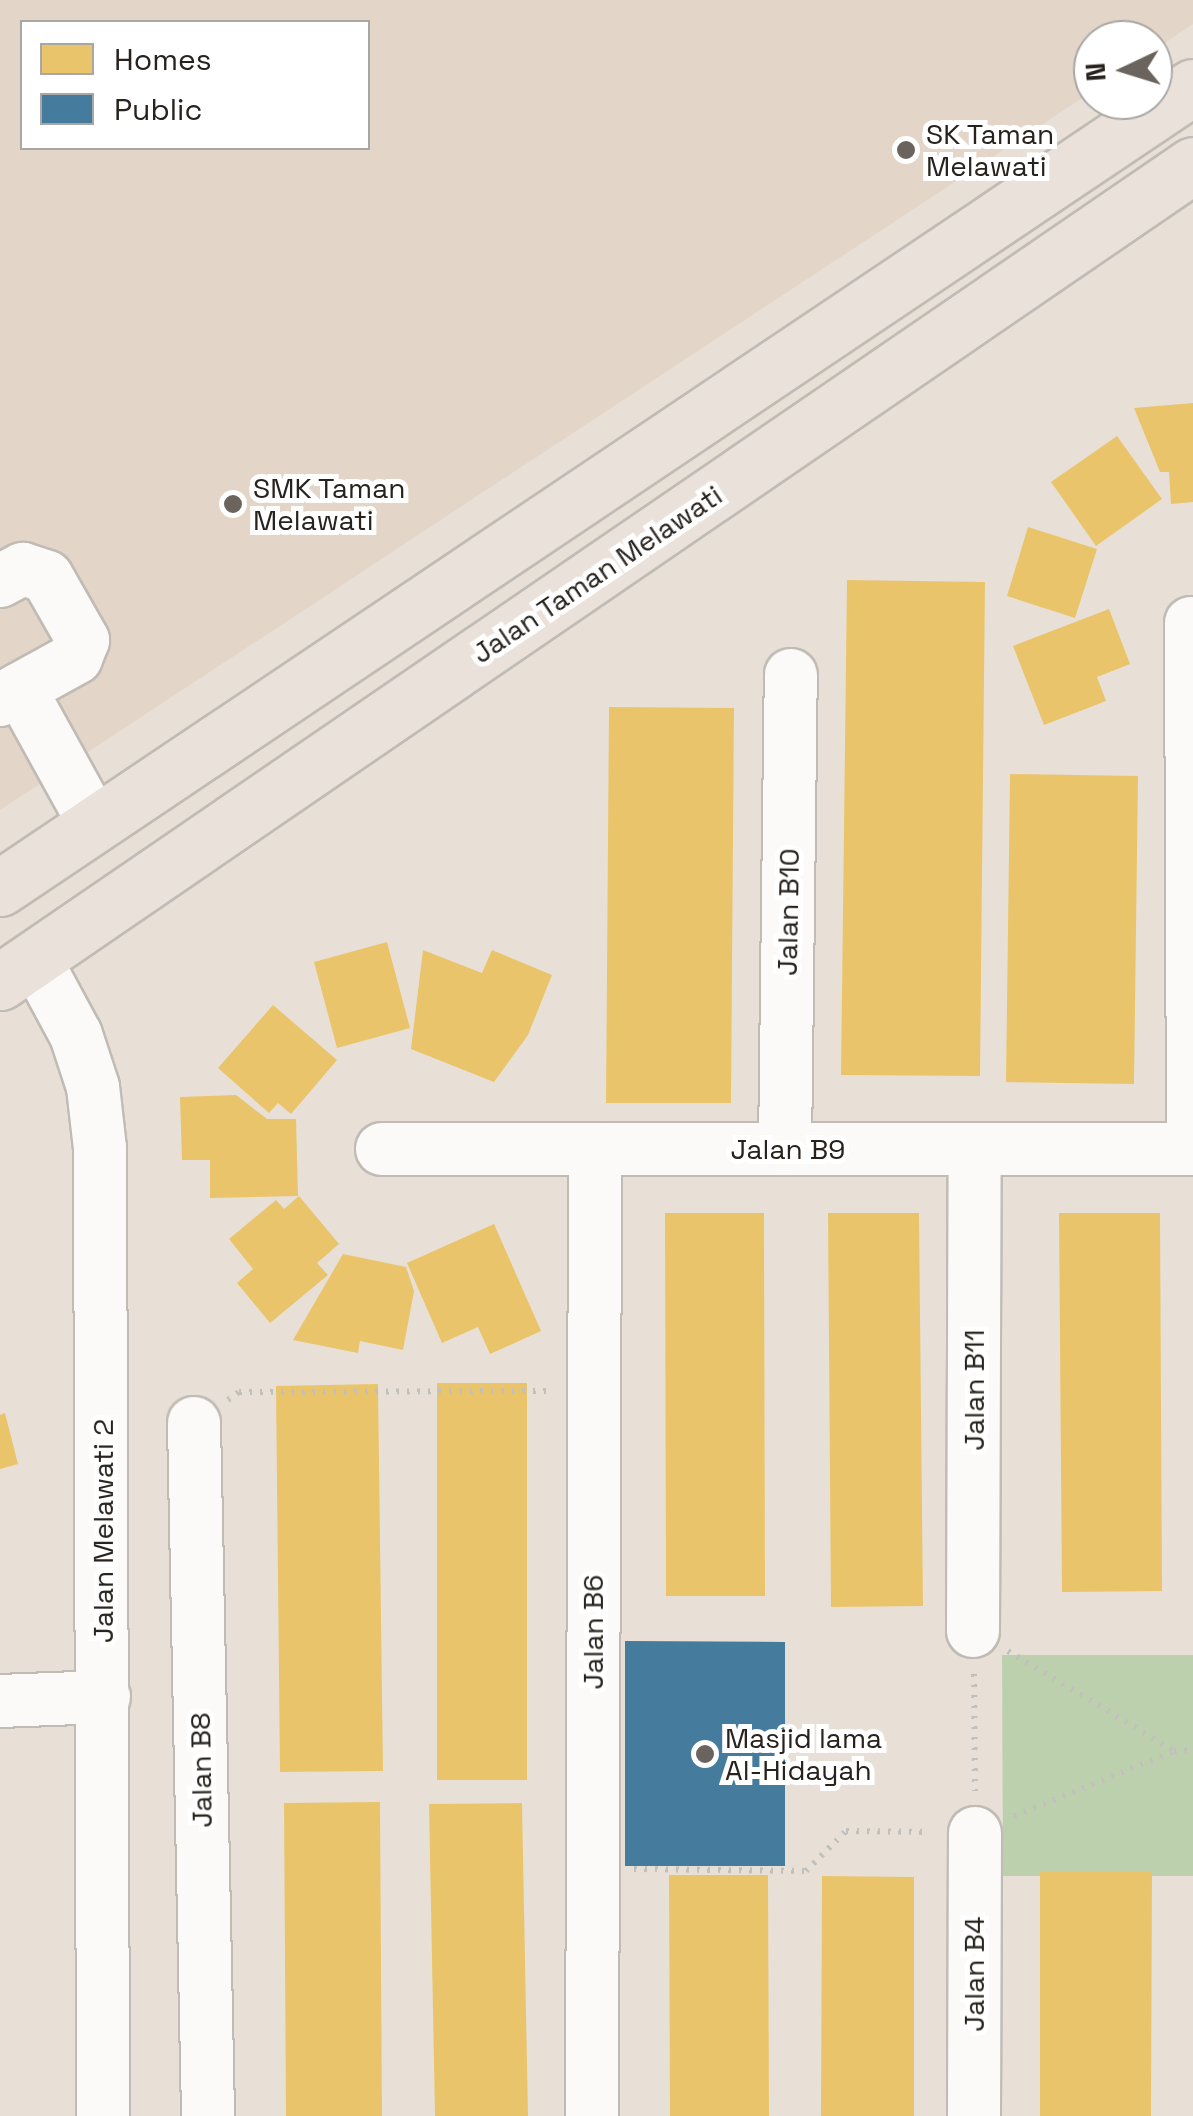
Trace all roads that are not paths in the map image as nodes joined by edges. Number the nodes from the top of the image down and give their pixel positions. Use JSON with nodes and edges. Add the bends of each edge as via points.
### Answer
{"nodes":[{"id":1,"x":1193,"y":87,"type":"edge"},
{"id":2,"x":1193,"y":165,"type":"edge"},
{"id":3,"x":0,"y":581,"type":"edge"},
{"id":4,"x":1191,"y":622,"type":"edge"},
{"id":5,"x":791,"y":675,"type":"dead end"},
{"id":6,"x":10,"y":694,"type":"edge"},
{"id":7,"x":94,"y":823,"type":"junction"},
{"id":8,"x":0,"y":888,"type":"edge"},
{"id":9,"x":18,"y":970,"type":"edge"},
{"id":10,"x":382,"y":1149,"type":"dead end"},
{"id":11,"x":595,"y":1149,"type":"junction"},
{"id":12,"x":786,"y":1149,"type":"junction"},
{"id":13,"x":975,"y":1149,"type":"junction"},
{"id":14,"x":1193,"y":1149,"type":"edge"},
{"id":15,"x":194,"y":1423,"type":"road end"},
{"id":16,"x":974,"y":1631,"type":"road end"},
{"id":17,"x":104,"y":1698,"type":"junction"},
{"id":18,"x":0,"y":1701,"type":"edge"},
{"id":19,"x":975,"y":1832,"type":"road end"},
{"id":20,"x":103,"y":2116,"type":"edge"},
{"id":21,"x":208,"y":2116,"type":"edge"},
{"id":22,"x":592,"y":2116,"type":"edge"},
{"id":23,"x":974,"y":2116,"type":"edge"}],
"edges":[{"from":1,"to":7,"type":"main road"},
{"from":2,"to":9,"type":"main road","name":"Jalan Taman Melawati"},
{"from":3,"to":6,"type":"street","via":[[24,569],[47,578],[83,640],[76,658]]},
{"from":4,"to":14,"type":"street"},
{"from":5,"to":12,"type":"street","name":"Jalan B10"},
{"from":6,"to":7,"type":"street"},
{"from":7,"to":8,"type":"main road"},
{"from":9,"to":17,"type":"street","name":"Jalan Melawati 2","via":[[82,1052],[93,1087],[100,1148]]},
{"from":10,"to":11,"type":"street","name":"Jalan B9"},
{"from":11,"to":12,"type":"street","name":"Jalan B9"},
{"from":11,"to":22,"type":"street","name":"Jalan B6"},
{"from":12,"to":13,"type":"street","name":"Jalan B9"},
{"from":13,"to":14,"type":"street","name":"Jalan B9"},
{"from":13,"to":16,"type":"street","name":"Jalan B11"},
{"from":15,"to":21,"type":"street","name":"Jalan B8"},
{"from":17,"to":18,"type":"street"},
{"from":17,"to":20,"type":"street","name":"Jalan Melawati 2"},
{"from":19,"to":23,"type":"street","name":"Jalan B4"}]}
